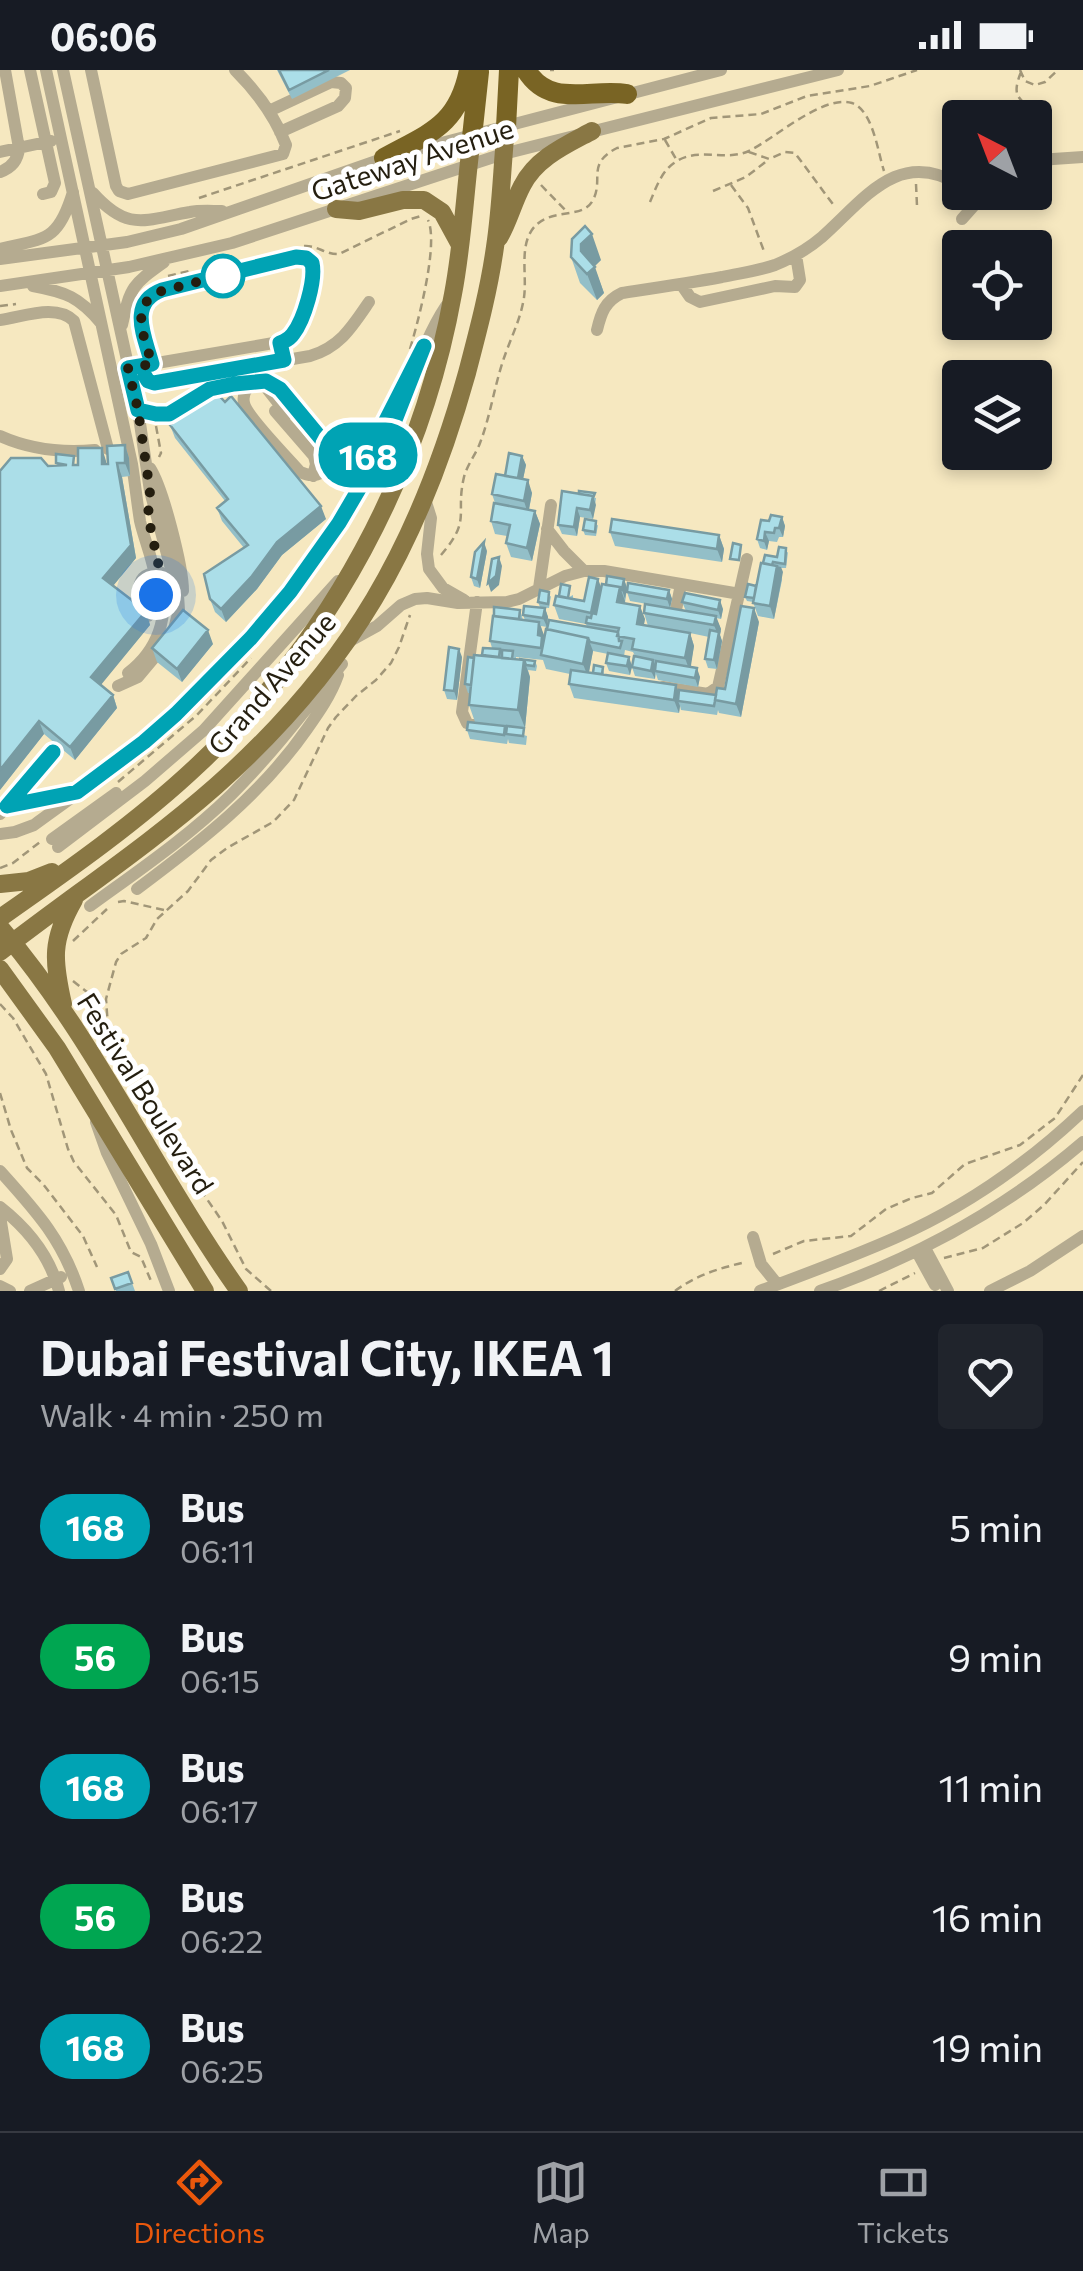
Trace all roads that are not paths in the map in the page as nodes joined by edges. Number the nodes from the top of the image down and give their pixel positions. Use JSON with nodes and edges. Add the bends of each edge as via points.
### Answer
{"nodes":[{"id":1,"x":5,"y":70,"type":"edge"},
{"id":2,"x":30,"y":70,"type":"edge"},
{"id":3,"x":46,"y":70,"type":"edge"},
{"id":4,"x":63,"y":70,"type":"edge"},
{"id":5,"x":91,"y":70,"type":"edge"},
{"id":6,"x":234,"y":70,"type":"edge"},
{"id":7,"x":470,"y":70,"type":"edge"},
{"id":8,"x":479,"y":70,"type":"edge"},
{"id":9,"x":509,"y":70,"type":"edge"},
{"id":10,"x":526,"y":70,"type":"edge"},
{"id":11,"x":722,"y":70,"type":"edge"},
{"id":12,"x":838,"y":70,"type":"edge"},
{"id":13,"x":627,"y":94,"type":"junction"},
{"id":14,"x":269,"y":111,"type":"junction"},
{"id":15,"x":103,"y":126,"type":"junction"},
{"id":16,"x":506,"y":127,"type":"junction"},
{"id":17,"x":77,"y":131,"type":"junction"},
{"id":18,"x":592,"y":131,"type":"junction"},
{"id":19,"x":280,"y":132,"type":"junction"},
{"id":20,"x":472,"y":136,"type":"junction"},
{"id":21,"x":62,"y":139,"type":"junction"},
{"id":22,"x":46,"y":142,"type":"junction"},
{"id":23,"x":19,"y":148,"type":"junction"},
{"id":24,"x":0,"y":152,"type":"edge"},
{"id":25,"x":503,"y":154,"type":"junction"},
{"id":26,"x":1083,"y":157,"type":"edge"},
{"id":27,"x":384,"y":158,"type":"junction"},
{"id":28,"x":1052,"y":158,"type":"edge"},
{"id":29,"x":468,"y":164,"type":"junction"},
{"id":30,"x":0,"y":172,"type":"edge"},
{"id":31,"x":942,"y":177,"type":"edge"},
{"id":32,"x":74,"y":190,"type":"junction"},
{"id":33,"x":90,"y":190,"type":"junction"},
{"id":34,"x":43,"y":194,"type":"dead end"},
{"id":35,"x":336,"y":209,"type":"junction"},
{"id":36,"x":968,"y":210,"type":"edge"},
{"id":37,"x":235,"y":211,"type":"junction"},
{"id":38,"x":962,"y":219,"type":"dead end"},
{"id":39,"x":496,"y":243,"type":"junction"},
{"id":40,"x":460,"y":245,"type":"junction"},
{"id":41,"x":101,"y":246,"type":"junction"},
{"id":42,"x":86,"y":248,"type":"junction"},
{"id":43,"x":0,"y":249,"type":"edge"},
{"id":44,"x":71,"y":250,"type":"junction"},
{"id":45,"x":796,"y":255,"type":"junction"},
{"id":46,"x":0,"y":259,"type":"edge"},
{"id":47,"x":168,"y":259,"type":"junction"},
{"id":48,"x":106,"y":271,"type":"junction"},
{"id":49,"x":84,"y":274,"type":"junction"},
{"id":50,"x":20,"y":284,"type":"junction"},
{"id":51,"x":681,"y":284,"type":"junction"},
{"id":52,"x":0,"y":286,"type":"edge"},
{"id":53,"x":453,"y":295,"type":"junction"},
{"id":54,"x":369,"y":302,"type":"dead end"},
{"id":55,"x":0,"y":320,"type":"edge"},
{"id":56,"x":102,"y":324,"type":"junction"},
{"id":57,"x":597,"y":330,"type":"dead end"},
{"id":58,"x":120,"y":332,"type":"junction"},
{"id":59,"x":280,"y":343,"type":"junction"},
{"id":60,"x":424,"y":346,"type":"junction"},
{"id":61,"x":284,"y":360,"type":"junction"},
{"id":62,"x":110,"y":361,"type":"junction"},
{"id":63,"x":141,"y":365,"type":"junction"},
{"id":64,"x":86,"y":366,"type":"junction"},
{"id":65,"x":259,"y":381,"type":"junction"},
{"id":66,"x":138,"y":410,"type":"junction"},
{"id":67,"x":275,"y":411,"type":"dead end"},
{"id":68,"x":300,"y":432,"type":"dead end"},
{"id":69,"x":0,"y":436,"type":"edge"},
{"id":70,"x":135,"y":444,"type":"junction"},
{"id":71,"x":108,"y":449,"type":"junction"},
{"id":72,"x":332,"y":452,"type":"junction"},
{"id":73,"x":145,"y":462,"type":"junction"},
{"id":74,"x":313,"y":476,"type":"junction"},
{"id":75,"x":150,"y":491,"type":"junction"},
{"id":76,"x":425,"y":499,"type":"junction"},
{"id":77,"x":550,"y":505,"type":"dead end"},
{"id":78,"x":546,"y":529,"type":"junction"},
{"id":79,"x":359,"y":556,"type":"junction"},
{"id":80,"x":746,"y":559,"type":"dead end"},
{"id":81,"x":584,"y":571,"type":"junction"},
{"id":82,"x":157,"y":572,"type":"junction"},
{"id":83,"x":681,"y":584,"type":"junction"},
{"id":84,"x":539,"y":588,"type":"junction"},
{"id":85,"x":183,"y":590,"type":"dead end"},
{"id":86,"x":740,"y":594,"type":"junction"},
{"id":87,"x":138,"y":595,"type":"dead end"},
{"id":88,"x":472,"y":601,"type":"junction"},
{"id":89,"x":675,"y":615,"type":"edge"},
{"id":90,"x":148,"y":616,"type":"edge"},
{"id":91,"x":345,"y":650,"type":"junction"},
{"id":92,"x":128,"y":673,"type":"dead end"},
{"id":93,"x":648,"y":684,"type":"edge"},
{"id":94,"x":118,"y":686,"type":"dead end"},
{"id":95,"x":491,"y":728,"type":"edge"},
{"id":96,"x":53,"y":752,"type":"dead end"},
{"id":97,"x":77,"y":792,"type":"junction"},
{"id":98,"x":4,"y":810,"type":"edge"},
{"id":99,"x":0,"y":834,"type":"edge"},
{"id":100,"x":56,"y":843,"type":"dead end"},
{"id":101,"x":76,"y":863,"type":"junction"},
{"id":102,"x":0,"y":884,"type":"edge"},
{"id":103,"x":135,"y":886,"type":"dead end"},
{"id":104,"x":84,"y":900,"type":"junction"},
{"id":105,"x":0,"y":918,"type":"edge"},
{"id":106,"x":4,"y":940,"type":"edge"},
{"id":107,"x":0,"y":969,"type":"edge"},
{"id":108,"x":0,"y":992,"type":"edge"},
{"id":109,"x":28,"y":1006,"type":"junction"},
{"id":110,"x":66,"y":1014,"type":"junction"},
{"id":111,"x":92,"y":1105,"type":"junction"},
{"id":112,"x":1083,"y":1111,"type":"edge"},
{"id":113,"x":1083,"y":1142,"type":"edge"},
{"id":114,"x":2,"y":1179,"type":"edge"},
{"id":115,"x":0,"y":1207,"type":"edge"},
{"id":116,"x":0,"y":1216,"type":"edge"},
{"id":117,"x":32,"y":1236,"type":"junction"},
{"id":118,"x":753,"y":1236,"type":"dead end"},
{"id":119,"x":1083,"y":1236,"type":"edge"},
{"id":120,"x":2,"y":1240,"type":"edge"},
{"id":121,"x":921,"y":1250,"type":"junction"},
{"id":122,"x":930,"y":1265,"type":"junction"},
{"id":123,"x":0,"y":1270,"type":"edge"},
{"id":124,"x":72,"y":1271,"type":"junction"},
{"id":125,"x":167,"y":1284,"type":"edge"},
{"id":126,"x":777,"y":1284,"type":"junction"},
{"id":127,"x":0,"y":1286,"type":"edge"},
{"id":128,"x":52,"y":1286,"type":"edge"},
{"id":129,"x":10,"y":1291,"type":"edge"},
{"id":130,"x":30,"y":1291,"type":"edge"},
{"id":131,"x":78,"y":1291,"type":"edge"},
{"id":132,"x":205,"y":1291,"type":"edge"},
{"id":133,"x":239,"y":1291,"type":"edge"},
{"id":134,"x":760,"y":1291,"type":"edge"},
{"id":135,"x":820,"y":1291,"type":"edge"},
{"id":136,"x":939,"y":1291,"type":"edge"},
{"id":137,"x":948,"y":1291,"type":"edge"},
{"id":138,"x":990,"y":1291,"type":"edge"}],
"edges":[{"from":1,"to":23,"type":"street"},
{"from":2,"to":22,"type":"street"},
{"from":3,"to":21,"type":"street"},
{"from":4,"to":17,"type":"street"},
{"from":5,"to":15,"type":"street"},
{"from":6,"to":14,"type":"street"},
{"from":7,"to":27,"type":"highway","via":[[446,121]]},
{"from":8,"to":20,"type":"highway"},
{"from":9,"to":16,"type":"highway"},
{"from":10,"to":13,"type":"highway","via":[[554,93]]},
{"from":11,"to":13,"type":"street","name":"Gateway Avenue"},
{"from":12,"to":18,"type":"street","name":"Gateway Avenue"},
{"from":13,"to":16,"type":"street","name":"Gateway Avenue"},
{"from":14,"to":19,"type":"street"},
{"from":14,"to":19,"type":"street","via":[[330,82],[346,88],[338,106]]},
{"from":15,"to":17,"type":"street"},
{"from":15,"to":19,"type":"street","via":[[116,186],[128,194],[280,156],[286,146]]},
{"from":16,"to":20,"type":"street","name":"Gateway Avenue"},
{"from":16,"to":25,"type":"main road","name":"Grand Avenue"},
{"from":17,"to":33,"type":"street"},
{"from":18,"to":25,"type":"street","name":"Gateway Avenue"},
{"from":18,"to":39,"type":"main road","via":[[530,173]]},
{"from":20,"to":27,"type":"street","name":"Gateway Avenue"},
{"from":20,"to":29,"type":"main road","name":"Grand Avenue"},
{"from":21,"to":22,"type":"street"},
{"from":21,"to":32,"type":"street"},
{"from":22,"to":23,"type":"street"},
{"from":22,"to":34,"type":"street","via":[[54,184]]},
{"from":23,"to":24,"type":"street"},
{"from":23,"to":30,"type":"street","via":[[12,166]]},
{"from":25,"to":29,"type":"street","name":"Gateway Avenue"},
{"from":25,"to":39,"type":"main road","name":"Grand Avenue"},
{"from":26,"to":28,"type":"street"},
{"from":27,"to":37,"type":"street","name":"Gateway Avenue"},
{"from":29,"to":35,"type":"street","name":"Gateway Avenue"},
{"from":29,"to":40,"type":"main road","name":"Grand Avenue"},
{"from":31,"to":45,"type":"street","via":[[915,173],[886,180]]},
{"from":32,"to":42,"type":"street"},
{"from":32,"to":43,"type":"street","via":[[53,232]]},
{"from":33,"to":37,"type":"street","via":[[112,212],[138,221]]},
{"from":33,"to":41,"type":"street"},
{"from":35,"to":40,"type":"main road","via":[[424,200],[442,212]]},
{"from":35,"to":47,"type":"street","name":"Gateway Avenue"},
{"from":36,"to":38,"type":"street"},
{"from":37,"to":41,"type":"street","name":"Gateway Avenue"},
{"from":39,"to":76,"type":"main road","name":"Grand Avenue","via":[[467,371]]},
{"from":40,"to":53,"type":"main road","name":"Grand Avenue"},
{"from":41,"to":42,"type":"street","name":"Gateway Avenue"},
{"from":41,"to":48,"type":"street"},
{"from":42,"to":44,"type":"street","name":"Gateway Avenue"},
{"from":42,"to":49,"type":"street"},
{"from":44,"to":46,"type":"street","name":"Gateway Avenue"},
{"from":44,"to":49,"type":"street"},
{"from":45,"to":51,"type":"street"},
{"from":45,"to":51,"type":"street","via":[[795,287],[700,302]]},
{"from":47,"to":48,"type":"street","name":"Gateway Avenue"},
{"from":47,"to":58,"type":"street","via":[[131,290]]},
{"from":48,"to":49,"type":"street","name":"Gateway Avenue"},
{"from":48,"to":58,"type":"street"},
{"from":49,"to":50,"type":"street","name":"Gateway Avenue"},
{"from":49,"to":56,"type":"street"},
{"from":50,"to":52,"type":"street","name":"Gateway Avenue"},
{"from":50,"to":56,"type":"street","via":[[72,296]]},
{"from":51,"to":57,"type":"street","via":[[617,295]]},
{"from":53,"to":60,"type":"street"},
{"from":53,"to":79,"type":"main road","name":"Grand Avenue","via":[[414,436]]},
{"from":54,"to":61,"type":"street","via":[[330,348]]},
{"from":55,"to":64,"type":"street","via":[[68,315]]},
{"from":56,"to":62,"type":"street"},
{"from":58,"to":63,"type":"street"},
{"from":59,"to":61,"type":"street"},
{"from":59,"to":63,"type":"street"},
{"from":59,"to":63,"type":"street","via":[[296,330],[308,296],[314,270],[304,257],[152,294],[140,318]]},
{"from":60,"to":72,"type":"street","via":[[367,456],[350,462]]},
{"from":60,"to":97,"type":"street","via":[[386,443],[290,592],[186,705]]},
{"from":61,"to":63,"type":"street","via":[[154,383]]},
{"from":62,"to":64,"type":"street"},
{"from":62,"to":70,"type":"street"},
{"from":63,"to":66,"type":"street"},
{"from":64,"to":71,"type":"street"},
{"from":65,"to":66,"type":"street","via":[[210,389],[169,414]]},
{"from":65,"to":68,"type":"street"},
{"from":65,"to":72,"type":"street","via":[[280,389]]},
{"from":65,"to":74,"type":"street","via":[[248,386],[246,408],[300,472]]},
{"from":66,"to":70,"type":"street"},
{"from":67,"to":74,"type":"street","via":[[314,456]]},
{"from":69,"to":71,"type":"street","via":[[50,450]]},
{"from":70,"to":71,"type":"street"},
{"from":70,"to":73,"type":"street"},
{"from":70,"to":82,"type":"street","via":[[140,521]]},
{"from":72,"to":74,"type":"street","via":[[328,468]]},
{"from":73,"to":75,"type":"street"},
{"from":73,"to":85,"type":"street","via":[[158,483]]},
{"from":75,"to":82,"type":"street"},
{"from":75,"to":94,"type":"street","via":[[178,618],[142,673]]},
{"from":76,"to":88,"type":"street","via":[[429,569],[443,588]]},
{"from":76,"to":91,"type":"main road","name":"Grand Avenue"},
{"from":77,"to":78,"type":"street"},
{"from":78,"to":81,"type":"street"},
{"from":78,"to":84,"type":"street"},
{"from":79,"to":100,"type":"street","via":[[204,730],[146,781]]},
{"from":79,"to":101,"type":"main road","name":"Grand Avenue","via":[[313,632],[230,734]]},
{"from":80,"to":86,"type":"street"},
{"from":81,"to":83,"type":"street"},
{"from":81,"to":84,"type":"street"},
{"from":82,"to":87,"type":"street","via":[[142,577]]},
{"from":82,"to":90,"type":"street"},
{"from":82,"to":92,"type":"street","via":[[165,602],[161,630]]},
{"from":83,"to":86,"type":"street"},
{"from":83,"to":89,"type":"street"},
{"from":84,"to":88,"type":"street","via":[[507,602]]},
{"from":86,"to":93,"type":"street","via":[[716,690],[704,694]]},
{"from":88,"to":91,"type":"street","via":[[415,599]]},
{"from":88,"to":95,"type":"street","via":[[462,712],[470,725]]},
{"from":91,"to":103,"type":"street","via":[[326,701],[267,779],[196,845]]},
{"from":91,"to":104,"type":"main road","name":"Grand Avenue","via":[[218,783]]},
{"from":96,"to":98,"type":"street"},
{"from":97,"to":98,"type":"street"},
{"from":97,"to":99,"type":"street","via":[[34,825]]},
{"from":101,"to":102,"type":"main road"},
{"from":101,"to":105,"type":"main road","name":"Grand Avenue"},
{"from":104,"to":106,"type":"main road","name":"Grand Avenue"},
{"from":104,"to":110,"type":"main road","via":[[60,927],[55,946]]},
{"from":106,"to":110,"type":"main road","name":"Festival Boulevard"},
{"from":107,"to":109,"type":"main road","name":"Festival Boulevard"},
{"from":108,"to":109,"type":"main road"},
{"from":109,"to":111,"type":"main road","name":"Festival Boulevard"},
{"from":110,"to":133,"type":"main road","name":"Festival Boulevard"},
{"from":111,"to":125,"type":"street"},
{"from":111,"to":132,"type":"main road","name":"Festival Boulevard"},
{"from":112,"to":126,"type":"street","via":[[1018,1165],[931,1221]]},
{"from":113,"to":121,"type":"street","via":[[997,1207]]},
{"from":114,"to":124,"type":"street","via":[[54,1235]]},
{"from":115,"to":117,"type":"street"},
{"from":116,"to":120,"type":"street"},
{"from":117,"to":120,"type":"street"},
{"from":117,"to":128,"type":"street"},
{"from":118,"to":126,"type":"street"},
{"from":119,"to":138,"type":"street"},
{"from":120,"to":123,"type":"street","via":[[7,1260]]},
{"from":121,"to":122,"type":"street"},
{"from":121,"to":135,"type":"street"},
{"from":122,"to":136,"type":"street"},
{"from":122,"to":137,"type":"street"},
{"from":124,"to":128,"type":"street"},
{"from":124,"to":131,"type":"street"},
{"from":126,"to":134,"type":"street"},
{"from":127,"to":129,"type":"street"},
{"from":128,"to":130,"type":"street"}]}
